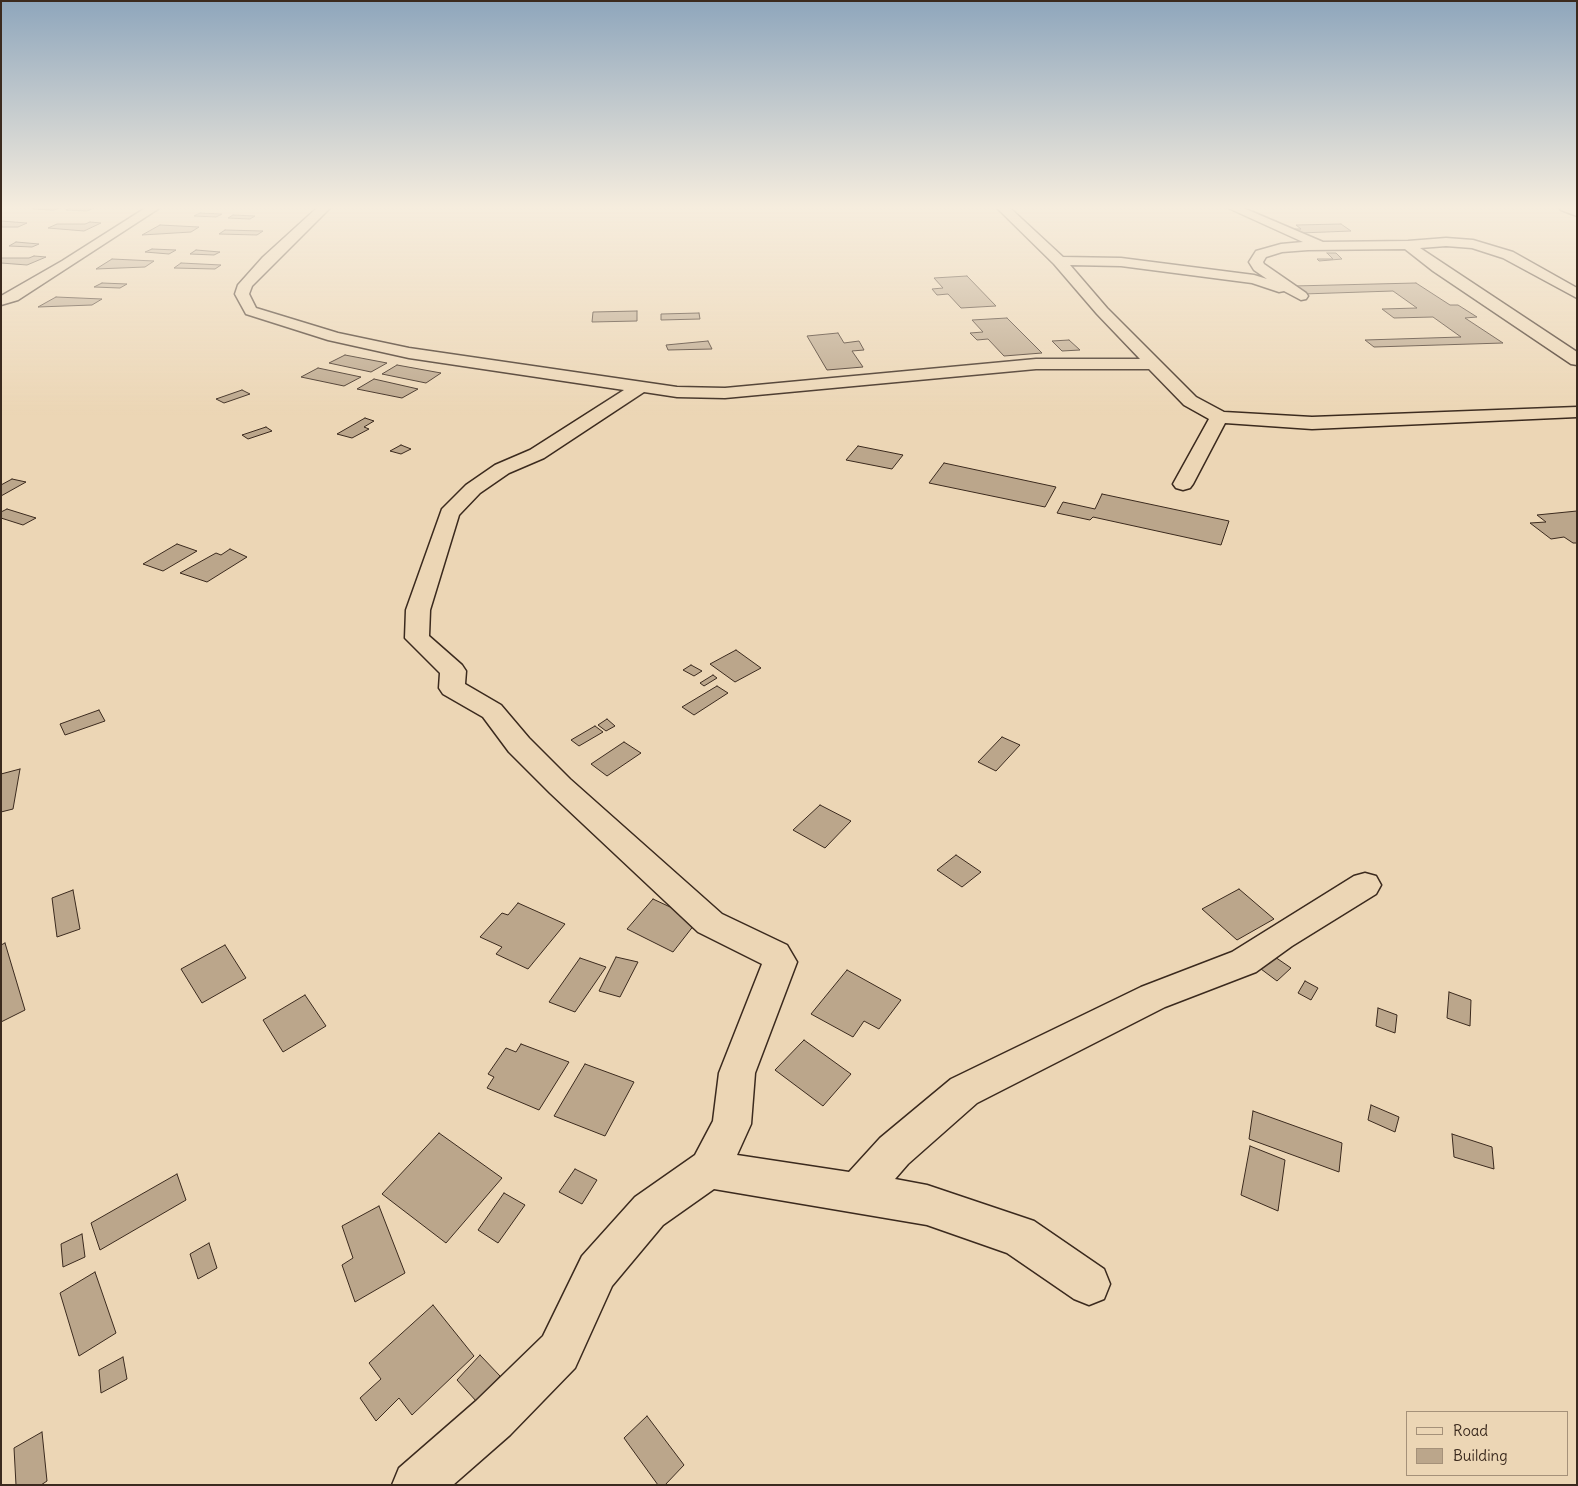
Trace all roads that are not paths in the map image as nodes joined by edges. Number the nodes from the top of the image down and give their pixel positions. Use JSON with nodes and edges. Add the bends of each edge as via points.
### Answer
{"nodes":[{"id":1,"x":45,"y":276,"type":"edge"},
{"id":2,"x":254,"y":276,"type":"edge"},
{"id":3,"x":1072,"y":276,"type":"edge"},
{"id":4,"x":1233,"y":276,"type":"edge"},
{"id":5,"x":1271,"y":276,"type":"edge"},
{"id":6,"x":1451,"y":276,"type":"edge"},
{"id":7,"x":1546,"y":276,"type":"edge"},
{"id":8,"x":1577,"y":294,"type":"edge"},
{"id":9,"x":1,"y":301,"type":"edge"},
{"id":10,"x":1577,"y":360,"type":"edge"},
{"id":11,"x":1153,"y":364,"type":"junction"},
{"id":12,"x":640,"y":387,"type":"junction"},
{"id":13,"x":1577,"y":412,"type":"edge"},
{"id":14,"x":1219,"y":417,"type":"junction"},
{"id":15,"x":1183,"y":484,"type":"dead end"},
{"id":16,"x":1365,"y":885,"type":"dead end"},
{"id":17,"x":709,"y":1169,"type":"junction"},
{"id":18,"x":856,"y":1193,"type":"junction"},
{"id":19,"x":1089,"y":1284,"type":"dead end"},
{"id":20,"x":416,"y":1485,"type":"edge"}],
"edges":[{"from":1,"to":9,"type":"main road"},
{"from":2,"to":12,"type":"main road","via":[[242,294],[251,311],[334,337],[409,353]]},
{"from":3,"to":11,"type":"main road"},
{"from":4,"to":5,"type":"main road","via":[[1254,279],[1301,296]]},
{"from":6,"to":10,"type":"main road"},
{"from":7,"to":8,"type":"main road"},
{"from":11,"to":12,"type":"main road","via":[[1044,364],[725,393]]},
{"from":11,"to":14,"type":"main road","via":[[1190,401]]},
{"from":12,"to":17,"type":"main road","via":[[538,454],[502,469],[473,489],[449,513],[418,610],[417,638],[453,671],[452,688],[492,711],[519,745],[560,786],[710,923],[775,955],[780,962],[737,1074],[732,1124]]},
{"from":13,"to":14,"type":"main road","via":[[1312,423]]},
{"from":14,"to":15,"type":"main road"},
{"from":16,"to":18,"type":"main road","via":[[1244,962],[1153,997],[964,1091],[894,1151]]},
{"from":17,"to":18,"type":"main road","via":[[772,1182]]},
{"from":17,"to":20,"type":"main road","via":[[649,1212],[597,1271],[559,1352],[493,1418]]},
{"from":18,"to":19,"type":"main road","via":[[927,1206],[1019,1236]]}]}
